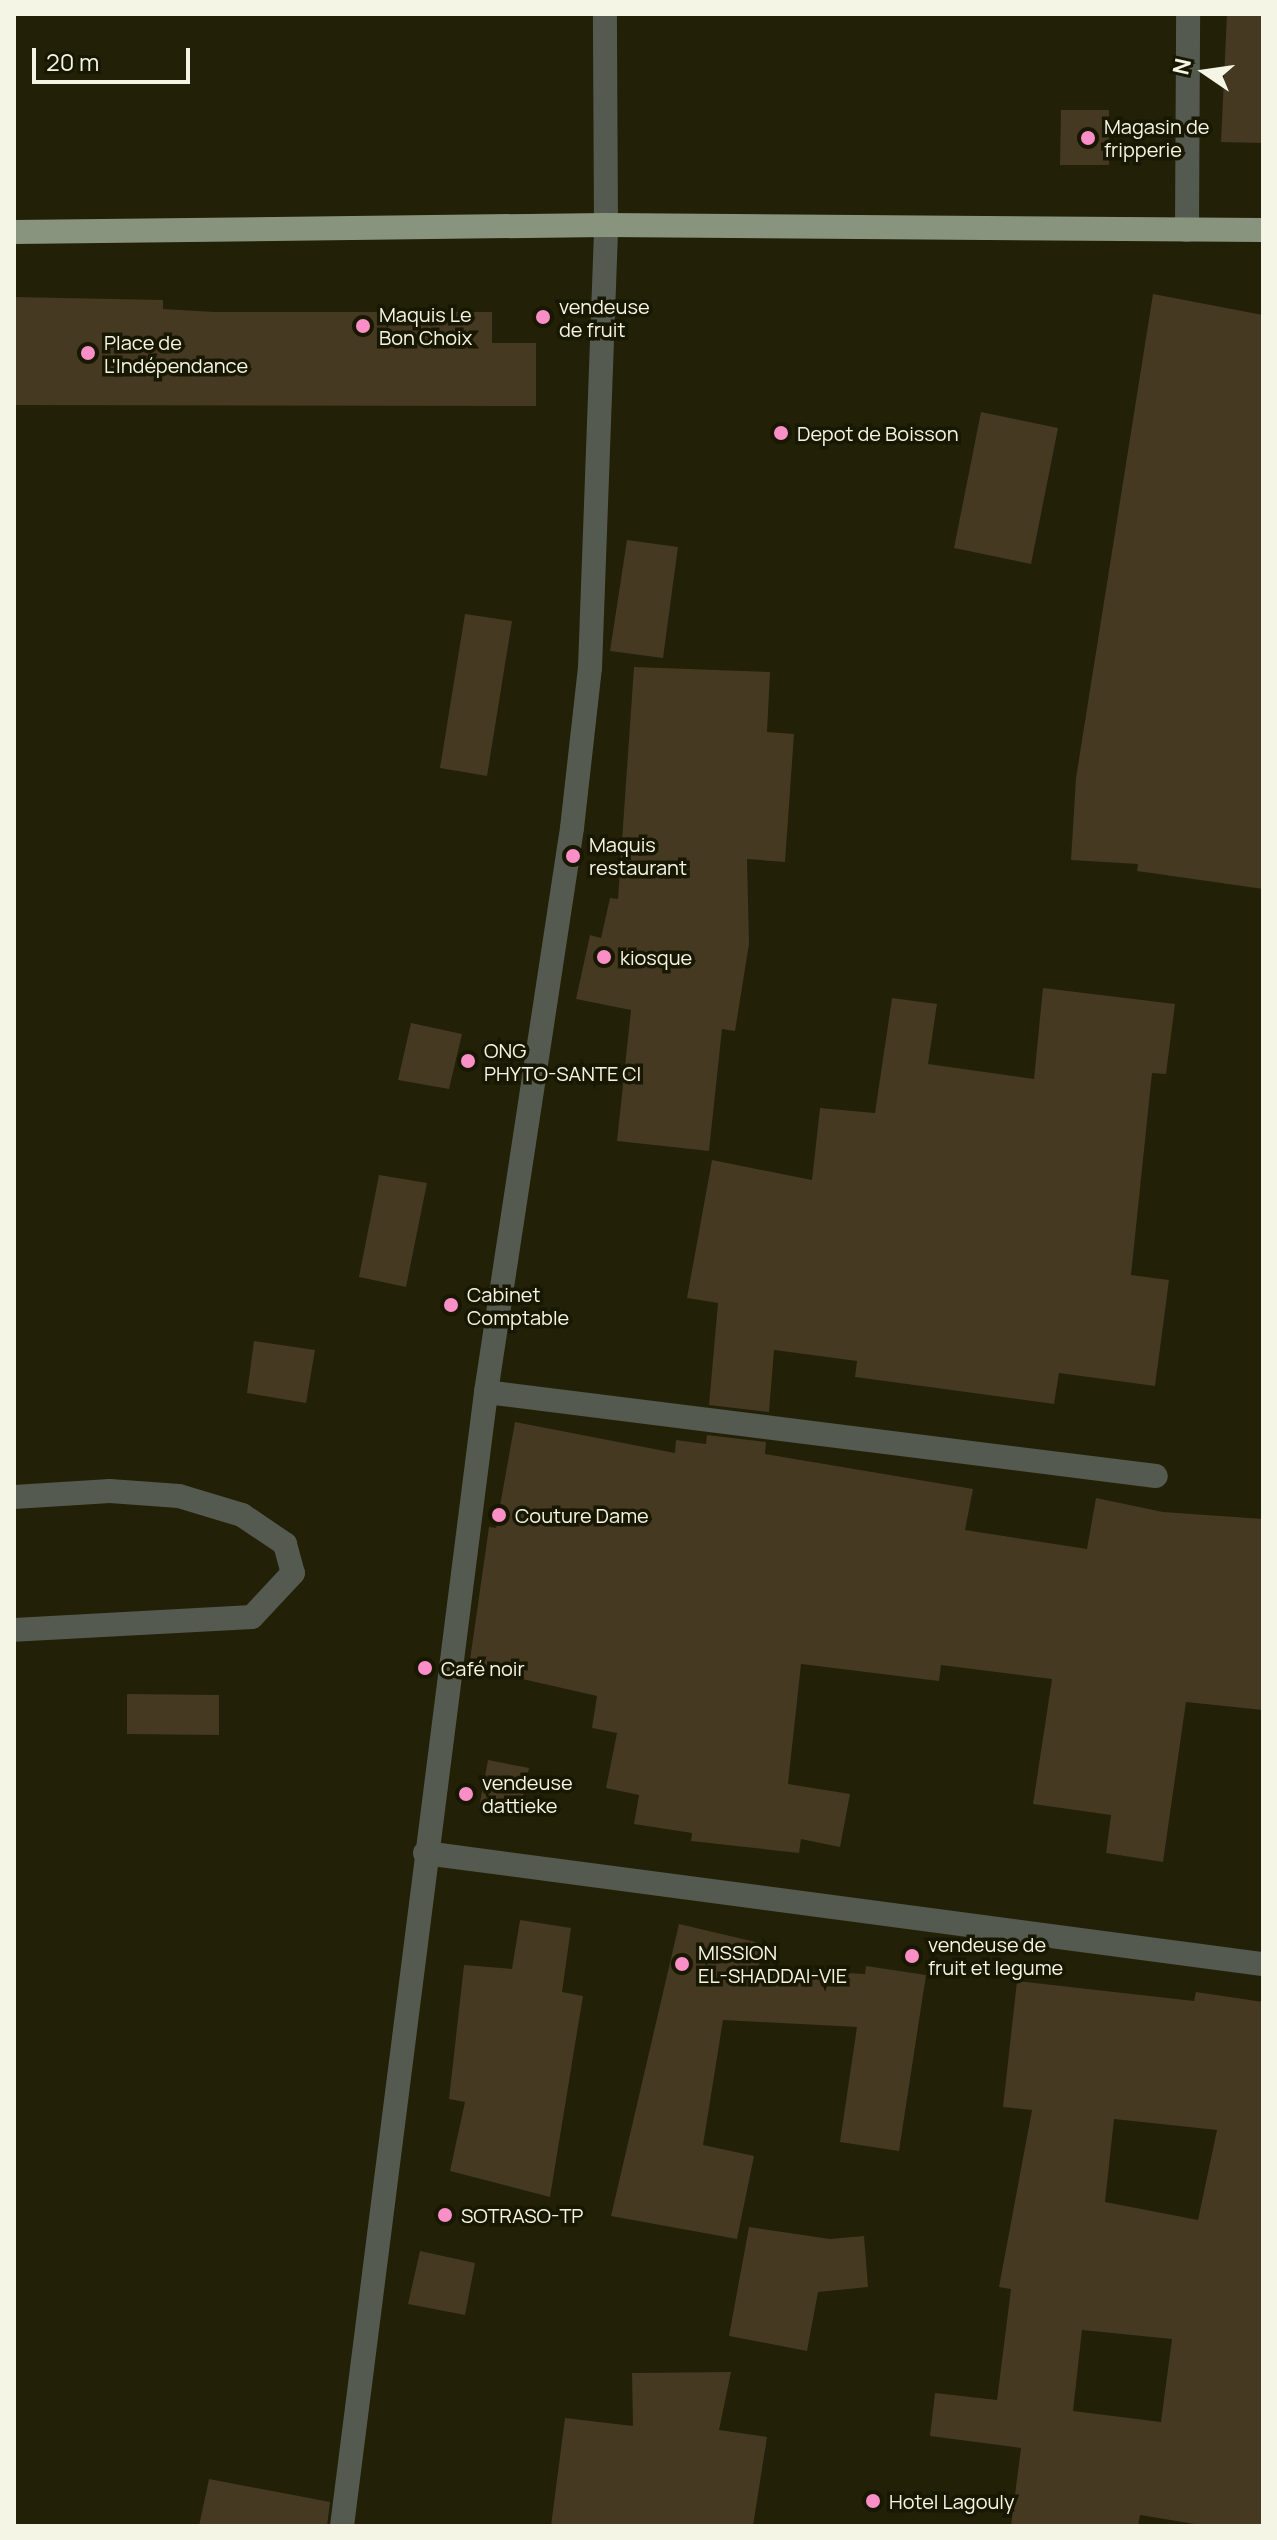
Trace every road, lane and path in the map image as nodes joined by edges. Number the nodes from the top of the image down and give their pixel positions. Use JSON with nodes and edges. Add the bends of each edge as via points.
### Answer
{"nodes":[{"id":1,"x":605,"y":14,"type":"edge"},
{"id":2,"x":1188,"y":14,"type":"edge"},
{"id":3,"x":606,"y":225,"type":"junction"},
{"id":4,"x":1187,"y":230,"type":"junction"},
{"id":5,"x":1263,"y":230,"type":"edge"},
{"id":6,"x":14,"y":232,"type":"edge"},
{"id":7,"x":486,"y":1392,"type":"junction"},
{"id":8,"x":1156,"y":1476,"type":"dead end"},
{"id":9,"x":14,"y":1497,"type":"edge"},
{"id":10,"x":14,"y":1630,"type":"edge"},
{"id":11,"x":425,"y":1853,"type":"junction"},
{"id":12,"x":1263,"y":1964,"type":"edge"},
{"id":13,"x":342,"y":2526,"type":"edge"}],
"edges":[{"from":1,"to":3,"type":"street"},
{"from":2,"to":4,"type":"street"},
{"from":3,"to":4,"type":"main road"},
{"from":3,"to":6,"type":"main road"},
{"from":3,"to":7,"type":"street","via":[[590,668],[572,828]]},
{"from":4,"to":5,"type":"main road"},
{"from":7,"to":8,"type":"street"},
{"from":7,"to":11,"type":"street"},
{"from":9,"to":10,"type":"street","via":[[110,1491],[179,1496],[242,1515],[285,1544],[293,1573],[252,1617]]},
{"from":11,"to":12,"type":"street"},
{"from":11,"to":13,"type":"street"}]}
